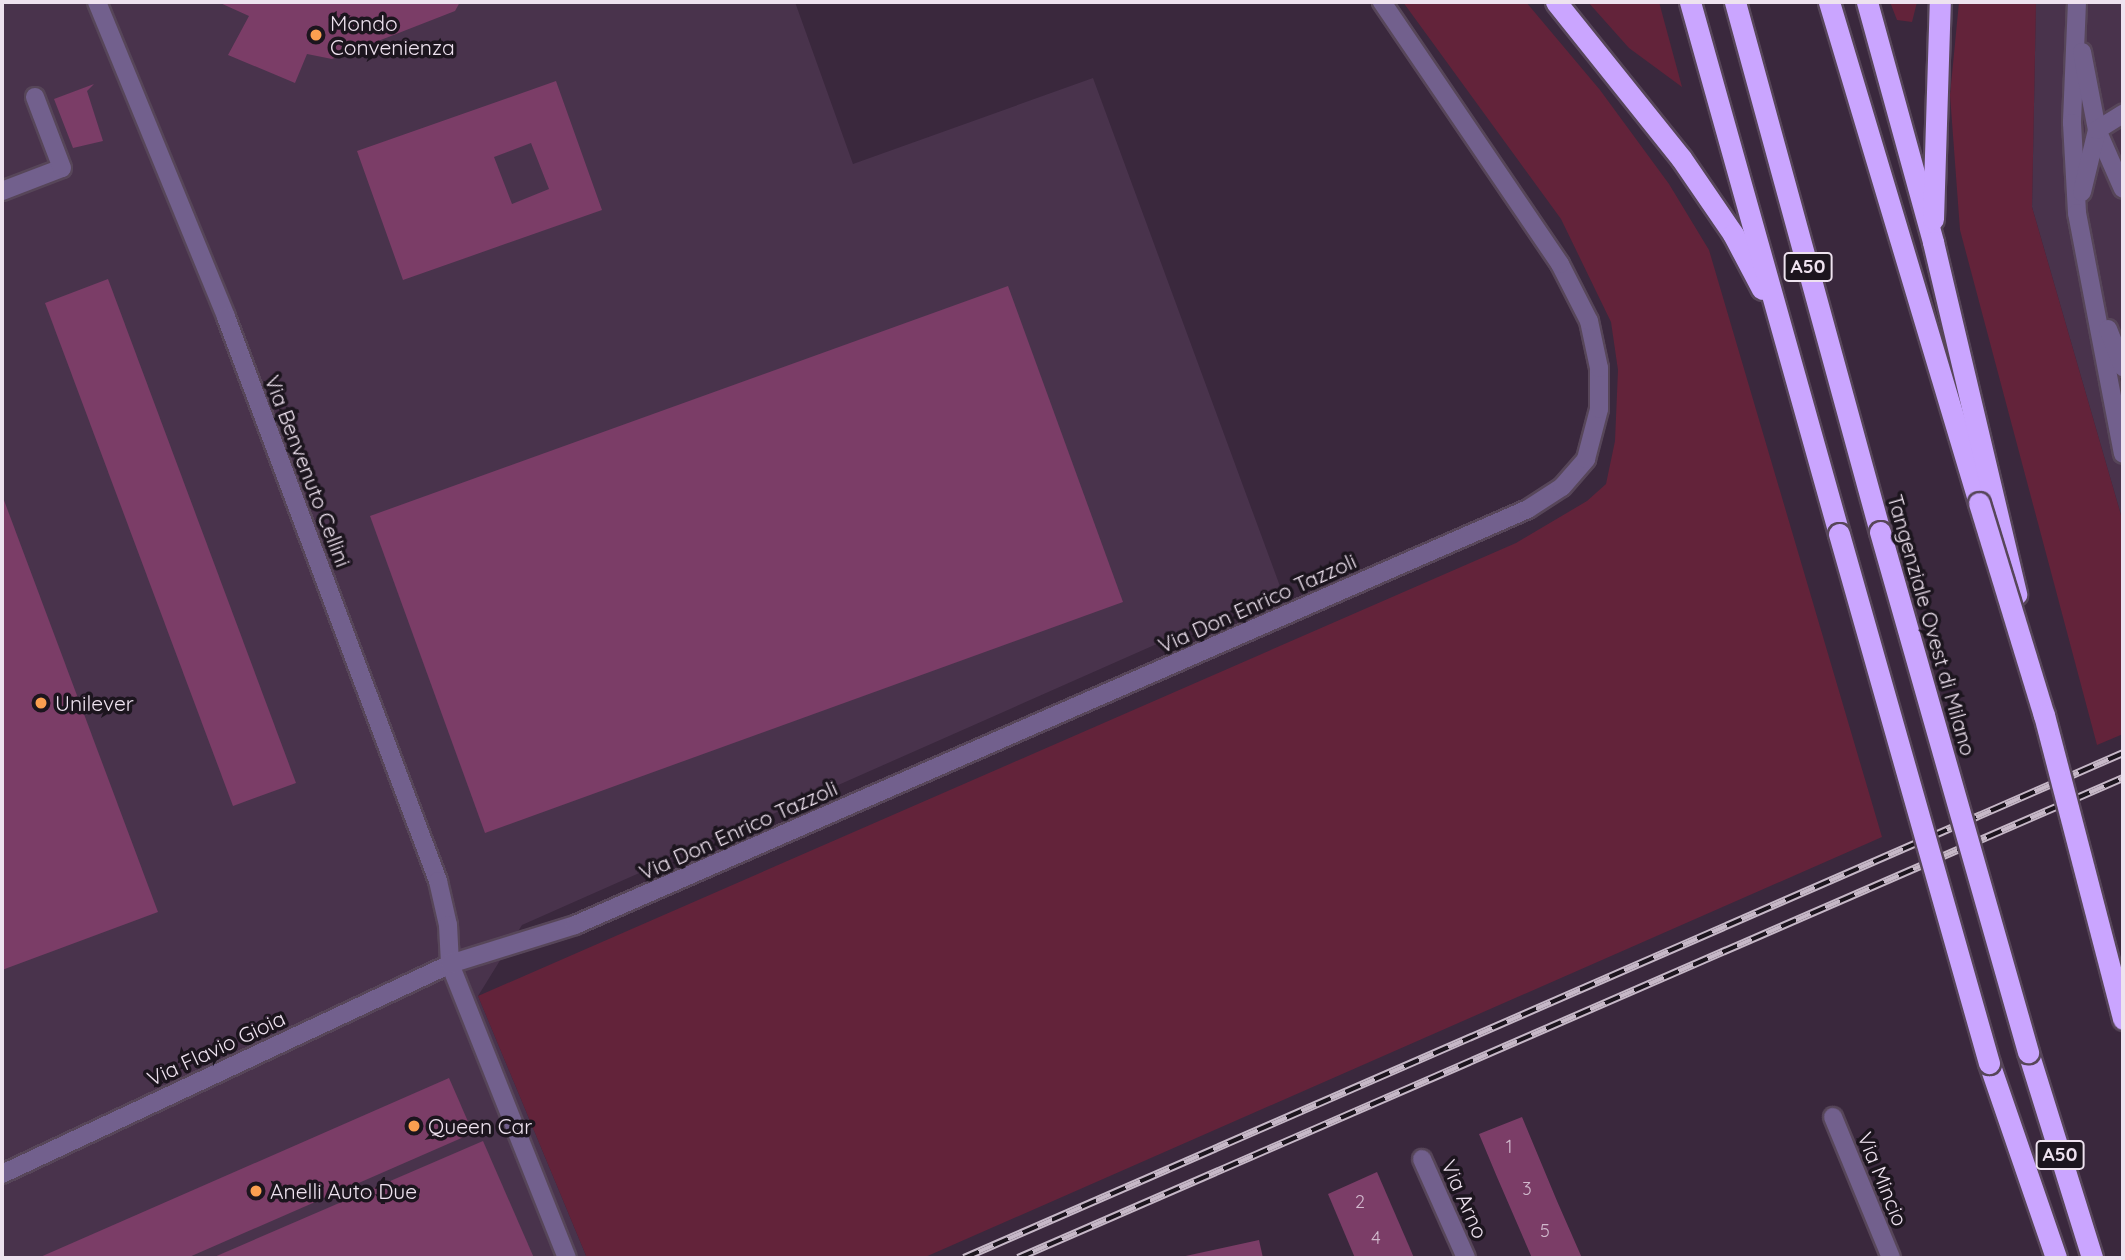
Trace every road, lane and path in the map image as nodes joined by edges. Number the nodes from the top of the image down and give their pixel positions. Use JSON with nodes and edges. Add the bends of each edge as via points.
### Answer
{"nodes":[{"id":1,"x":97,"y":2,"type":"edge"},
{"id":2,"x":1382,"y":2,"type":"edge"},
{"id":3,"x":1556,"y":2,"type":"edge"},
{"id":4,"x":1690,"y":2,"type":"edge"},
{"id":5,"x":1735,"y":2,"type":"edge"},
{"id":6,"x":1829,"y":2,"type":"edge"},
{"id":7,"x":1867,"y":2,"type":"edge"},
{"id":8,"x":1940,"y":2,"type":"edge"},
{"id":9,"x":2077,"y":2,"type":"edge"},
{"id":10,"x":2076,"y":22,"type":"junction"},
{"id":11,"x":35,"y":97,"type":"dead end"},
{"id":12,"x":2123,"y":114,"type":"edge"},
{"id":13,"x":2097,"y":130,"type":"junction"},
{"id":14,"x":2123,"y":189,"type":"edge"},
{"id":15,"x":2,"y":191,"type":"edge"},
{"id":16,"x":2077,"y":213,"type":"junction"},
{"id":17,"x":1933,"y":242,"type":"junction"},
{"id":18,"x":2094,"y":293,"type":"junction"},
{"id":19,"x":1784,"y":331,"type":"junction"},
{"id":20,"x":2123,"y":367,"type":"edge"},
{"id":21,"x":2123,"y":454,"type":"edge"},
{"id":22,"x":1986,"y":501,"type":"junction"},
{"id":23,"x":450,"y":964,"type":"junction"},
{"id":24,"x":2123,"y":1019,"type":"edge"},
{"id":25,"x":1833,"y":1117,"type":"dead end"},
{"id":26,"x":1422,"y":1159,"type":"dead end"},
{"id":27,"x":2,"y":1174,"type":"edge"},
{"id":28,"x":567,"y":1258,"type":"edge"},
{"id":29,"x":1466,"y":1258,"type":"edge"},
{"id":30,"x":1891,"y":1258,"type":"edge"},
{"id":31,"x":2056,"y":1258,"type":"edge"},
{"id":32,"x":2092,"y":1258,"type":"edge"}],
"edges":[{"from":1,"to":23,"type":"street","name":"Via Benvenuto Cellini","via":[[226,317],[438,881],[448,925]]},
{"from":2,"to":23,"type":"street","name":"Via Don Enrico Tazzoli","via":[[1443,84],[1585,309],[1599,368],[1599,409],[1591,448],[1571,479],[1528,509],[575,925]]},
{"from":3,"to":19,"type":"highway","via":[[1697,180],[1733,234]]},
{"from":4,"to":19,"type":"highway"},
{"from":5,"to":32,"type":"highway","name":"Tangenziale Ovest di Milano","number":"A50","bridge":true,"via":[[1880,532],[2028,1052]]},
{"from":6,"to":22,"type":"highway"},
{"from":7,"to":17,"type":"highway"},
{"from":8,"to":17,"type":"highway"},
{"from":9,"to":10,"type":"street"},
{"from":10,"to":13,"type":"street"},
{"from":10,"to":16,"type":"street","via":[[2072,123]]},
{"from":11,"to":15,"type":"street","via":[[62,168]]},
{"from":12,"to":13,"type":"street"},
{"from":13,"to":14,"type":"street"},
{"from":13,"to":16,"type":"street"},
{"from":16,"to":18,"type":"street"},
{"from":17,"to":22,"type":"highway"},
{"from":18,"to":20,"type":"street"},
{"from":18,"to":21,"type":"street"},
{"from":19,"to":31,"type":"highway","bridge":true,"via":[[1989,1063]]},
{"from":22,"to":24,"type":"highway","bridge":true},
{"from":23,"to":27,"type":"street","name":"Via Flavio Gioia"},
{"from":23,"to":28,"type":"street","name":"Via Benvenuto Cellini"},
{"from":25,"to":30,"type":"street","name":"Via Mincio"},
{"from":26,"to":29,"type":"street","name":"Via Arno"}]}
